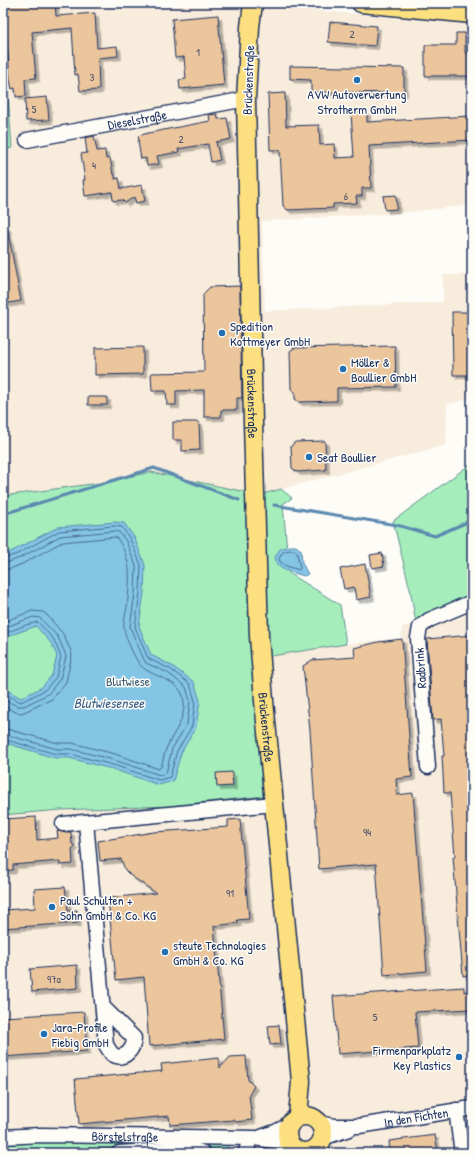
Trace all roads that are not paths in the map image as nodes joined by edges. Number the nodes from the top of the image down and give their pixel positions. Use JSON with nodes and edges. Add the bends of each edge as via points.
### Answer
{"nodes":[{"id":1,"x":253,"y":3,"type":"edge"},
{"id":2,"x":361,"y":3,"type":"edge"},
{"id":3,"x":472,"y":14,"type":"edge"},
{"id":4,"x":246,"y":99,"type":"junction"},
{"id":5,"x":27,"y":140,"type":"dead end"},
{"id":6,"x":472,"y":602,"type":"edge"},
{"id":7,"x":428,"y":767,"type":"dead end"},
{"id":8,"x":274,"y":804,"type":"junction"},
{"id":9,"x":86,"y":822,"type":"junction"},
{"id":10,"x":63,"y":824,"type":"dead end"},
{"id":11,"x":103,"y":1007,"type":"dead end"},
{"id":12,"x":472,"y":1108,"type":"edge"},
{"id":13,"x":456,"y":1110,"type":"junction"},
{"id":14,"x":307,"y":1132,"type":"edge"},
{"id":15,"x":3,"y":1137,"type":"edge"},
{"id":16,"x":251,"y":1138,"type":"junction"},
{"id":17,"x":295,"y":1149,"type":"edge"},
{"id":18,"x":119,"y":1153,"type":"edge"},
{"id":19,"x":203,"y":1153,"type":"edge"},
{"id":20,"x":245,"y":1153,"type":"edge"},
{"id":21,"x":462,"y":1153,"type":"edge"}],
"edges":[{"from":1,"to":4,"type":"main road","name":"Brückenstraße"},
{"from":2,"to":3,"type":"main road"},
{"from":4,"to":5,"type":"street","name":"Dieselstraße"},
{"from":4,"to":8,"type":"main road","name":"Brückenstraße","via":[[259,636]]},
{"from":6,"to":7,"type":"street","name":"Radbrink","via":[[429,620],[420,627],[418,638]]},
{"from":8,"to":9,"type":"street"},
{"from":8,"to":14,"type":"main road","name":"Brückenstraße"},
{"from":9,"to":10,"type":"street"},
{"from":9,"to":11,"type":"street"},
{"from":12,"to":13,"type":"street","name":"In den Fichten"},
{"from":13,"to":14,"type":"street","name":"In den Fichten"},
{"from":13,"to":21,"type":"street"},
{"from":14,"to":16,"type":"street","name":"Börstelstraße"},
{"from":14,"to":17,"type":"main road","via":[[308,1152]]},
{"from":14,"to":17,"type":"main road","name":"Brückenstraße","via":[[287,1134]]},
{"from":15,"to":16,"type":"street","name":"Börstelstraße","via":[[41,1135]]},
{"from":16,"to":17,"type":"street","name":"Börstelstraße"},
{"from":16,"to":20,"type":"street"},
{"from":18,"to":19,"type":"street","name":"Börstelstraße","via":[[182,1149]]}]}
